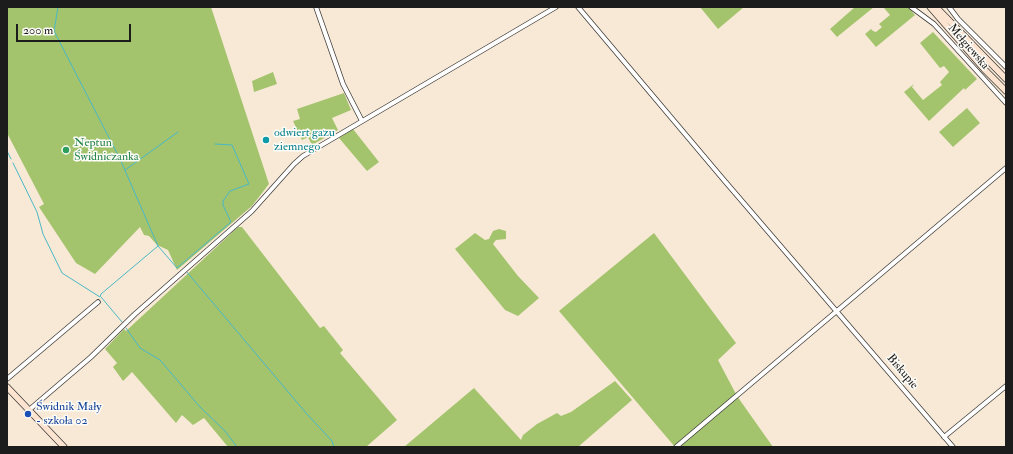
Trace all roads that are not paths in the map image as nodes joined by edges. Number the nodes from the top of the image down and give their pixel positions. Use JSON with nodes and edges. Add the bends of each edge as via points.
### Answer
{"nodes":[{"id":1,"x":316,"y":7,"type":"edge"},
{"id":2,"x":556,"y":7,"type":"edge"},
{"id":3,"x":578,"y":7,"type":"edge"},
{"id":4,"x":912,"y":7,"type":"edge"},
{"id":5,"x":930,"y":7,"type":"edge"},
{"id":6,"x":936,"y":7,"type":"edge"},
{"id":7,"x":950,"y":7,"type":"edge"},
{"id":8,"x":1006,"y":67,"type":"edge"},
{"id":9,"x":1006,"y":78,"type":"edge"},
{"id":10,"x":1006,"y":91,"type":"edge"},
{"id":11,"x":1006,"y":103,"type":"edge"},
{"id":12,"x":362,"y":121,"type":"junction"},
{"id":13,"x":1006,"y":168,"type":"edge"},
{"id":14,"x":98,"y":302,"type":"dead end"},
{"id":15,"x":837,"y":311,"type":"junction"},
{"id":16,"x":7,"y":379,"type":"edge"},
{"id":17,"x":1006,"y":386,"type":"edge"},
{"id":18,"x":7,"y":387,"type":"edge"},
{"id":19,"x":29,"y":410,"type":"junction"},
{"id":20,"x":944,"y":437,"type":"junction"},
{"id":21,"x":64,"y":447,"type":"edge"},
{"id":22,"x":676,"y":447,"type":"edge"},
{"id":23,"x":953,"y":447,"type":"edge"}],
"edges":[{"from":1,"to":12,"type":"street","via":[[344,84]]},
{"from":2,"to":12,"type":"street"},
{"from":3,"to":15,"type":"street","name":"Biskupie"},
{"from":4,"to":11,"type":"street","name":"Mełgiewska","via":[[934,24]]},
{"from":5,"to":10,"type":"main road"},
{"from":6,"to":9,"type":"main road"},
{"from":7,"to":8,"type":"street","via":[[958,19]]},
{"from":12,"to":19,"type":"street","via":[[298,160],[252,211]]},
{"from":13,"to":15,"type":"street"},
{"from":14,"to":16,"type":"street"},
{"from":15,"to":20,"type":"street","name":"Biskupie"},
{"from":15,"to":22,"type":"street"},
{"from":17,"to":20,"type":"street"},
{"from":18,"to":19,"type":"main road"},
{"from":19,"to":21,"type":"main road"},
{"from":20,"to":23,"type":"street","name":"Biskupie"}]}
